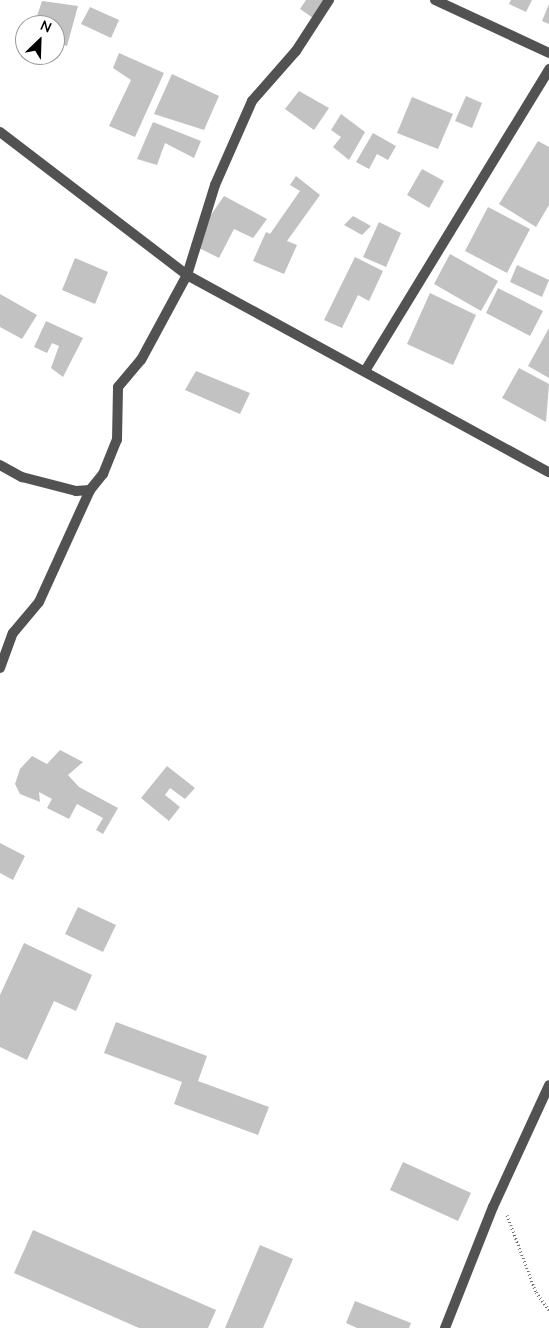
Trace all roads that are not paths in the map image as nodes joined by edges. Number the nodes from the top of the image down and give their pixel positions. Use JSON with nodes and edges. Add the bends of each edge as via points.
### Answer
{"nodes":[{"id":1,"x":329,"y":0,"type":"edge"},
{"id":2,"x":435,"y":0,"type":"edge"},
{"id":3,"x":549,"y":53,"type":"edge"},
{"id":4,"x":549,"y":69,"type":"edge"},
{"id":5,"x":0,"y":132,"type":"edge"},
{"id":6,"x":186,"y":275,"type":"junction"},
{"id":7,"x":365,"y":371,"type":"junction"},
{"id":8,"x":0,"y":465,"type":"edge"},
{"id":9,"x":549,"y":472,"type":"edge"},
{"id":10,"x":90,"y":490,"type":"junction"},
{"id":11,"x":0,"y":668,"type":"edge"},
{"id":12,"x":549,"y":1085,"type":"edge"},
{"id":13,"x":445,"y":1328,"type":"edge"}],
"edges":[{"from":1,"to":6,"type":"street","via":[[296,51],[252,101],[215,185]]},
{"from":2,"to":3,"type":"street"},
{"from":4,"to":7,"type":"street"},
{"from":5,"to":6,"type":"street"},
{"from":6,"to":7,"type":"street"},
{"from":6,"to":10,"type":"street","via":[[141,360],[118,387],[117,440],[103,474]]},
{"from":7,"to":9,"type":"street"},
{"from":8,"to":10,"type":"street","via":[[22,477],[76,492]]},
{"from":10,"to":11,"type":"street","via":[[40,602],[13,633]]},
{"from":12,"to":13,"type":"street","via":[[501,1189]]}]}
